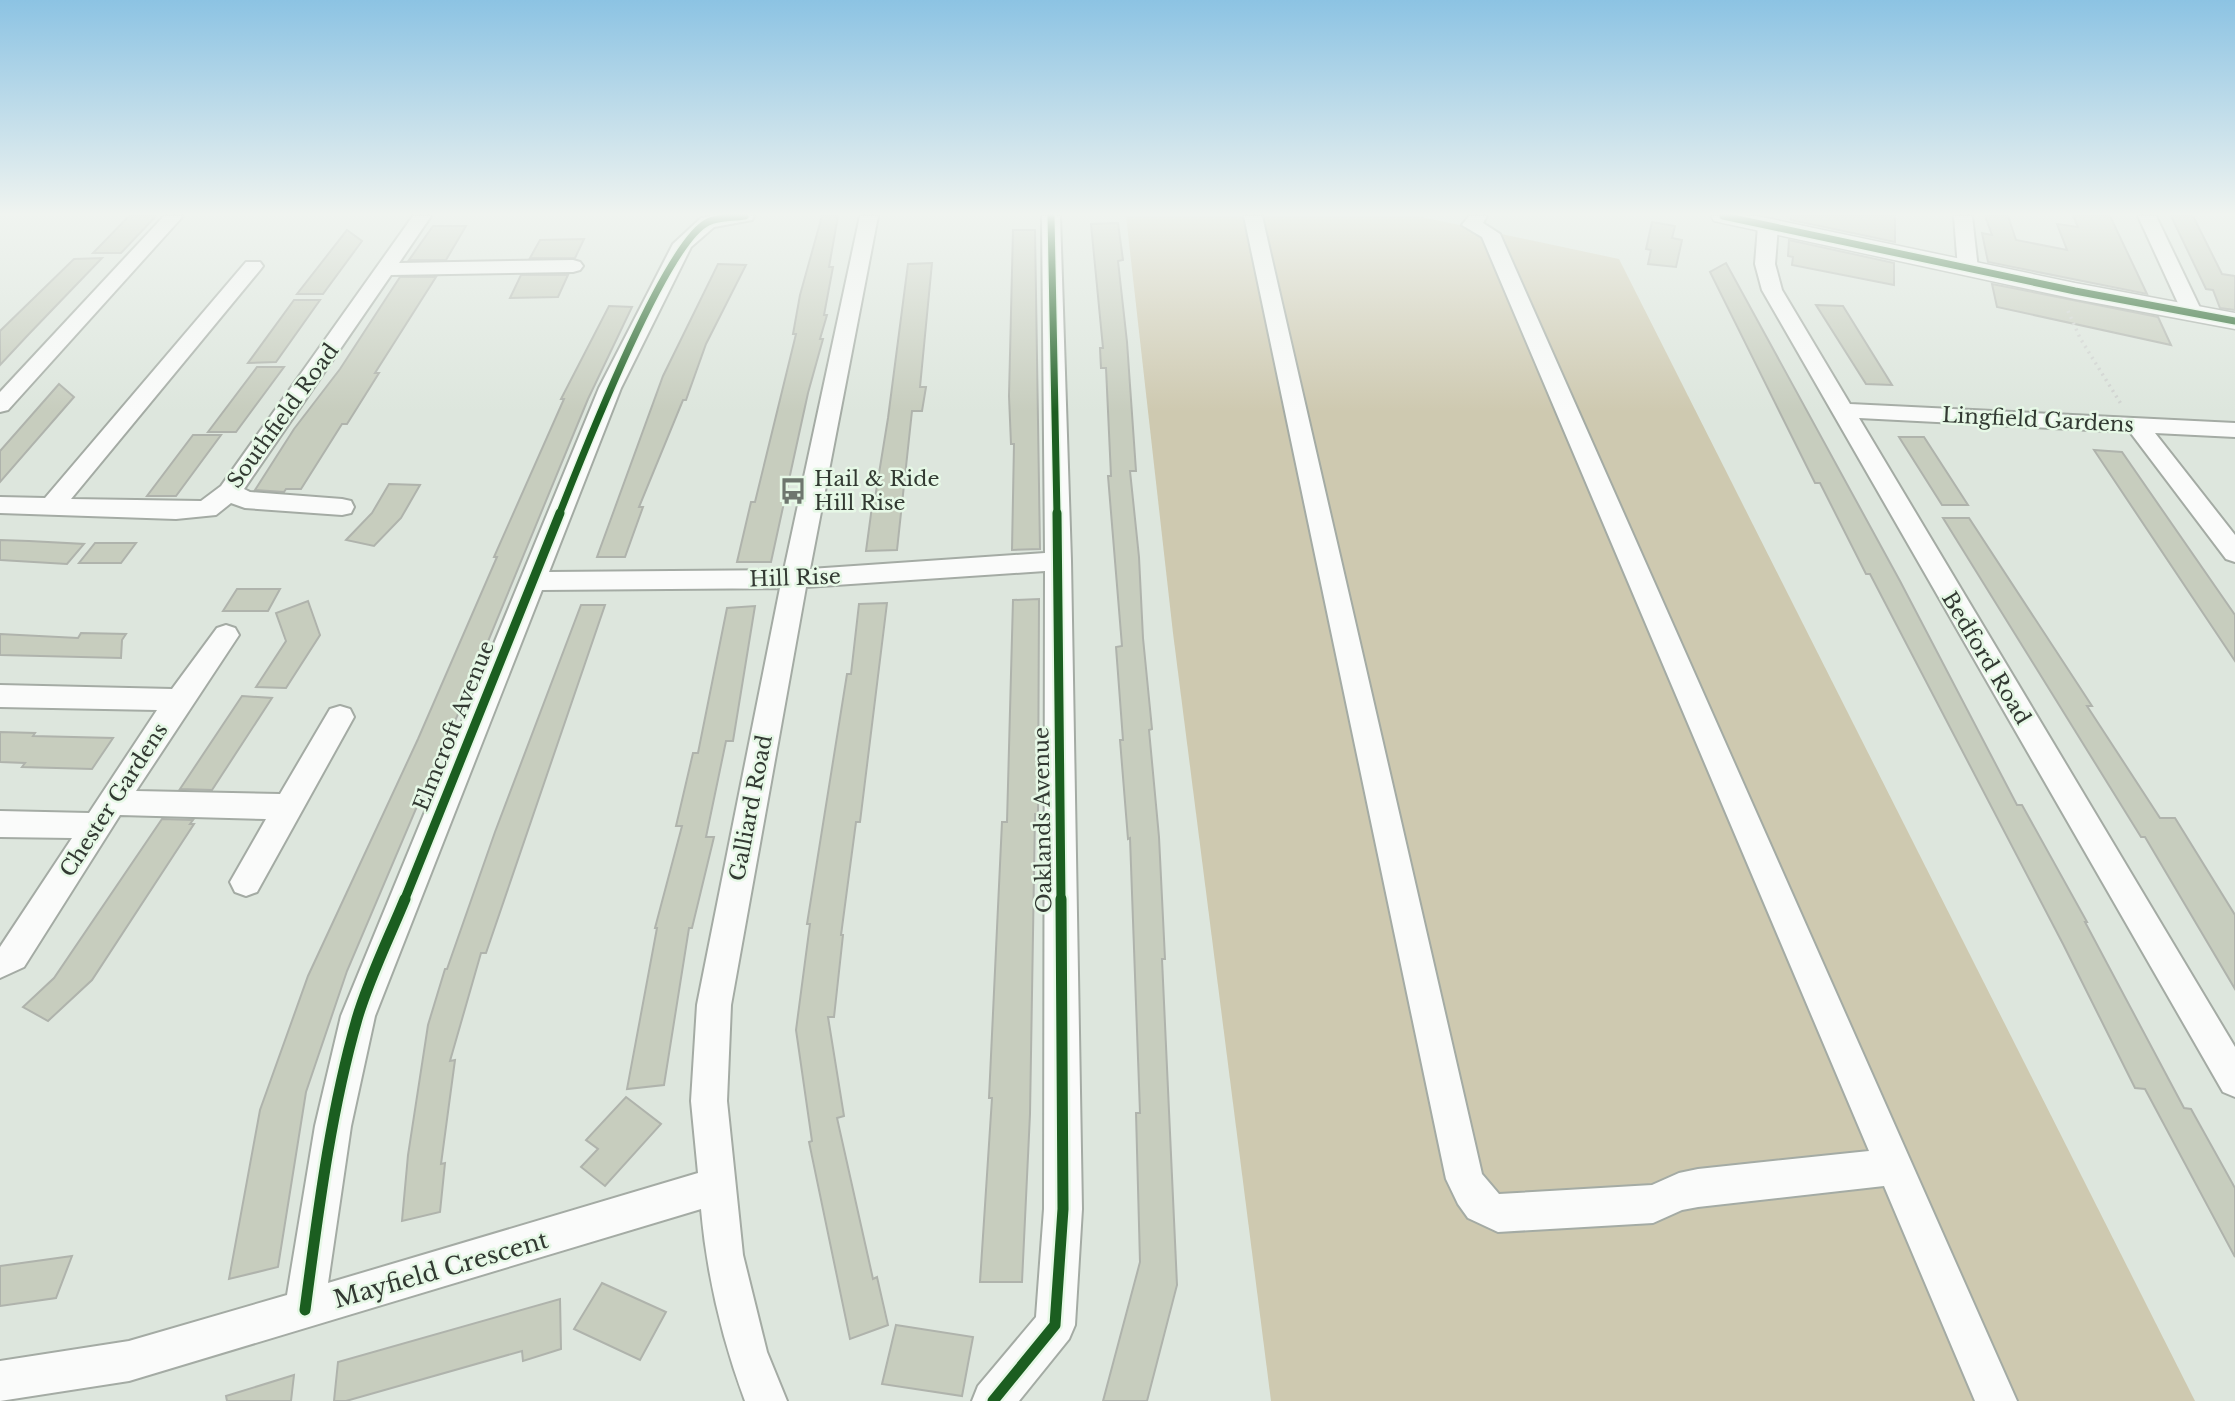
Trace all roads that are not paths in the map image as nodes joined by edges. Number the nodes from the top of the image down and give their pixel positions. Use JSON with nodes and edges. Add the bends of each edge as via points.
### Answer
{"nodes":[{"id":1,"x":114,"y":281,"type":"edge"},
{"id":2,"x":241,"y":281,"type":"edge"},
{"id":3,"x":378,"y":281,"type":"edge"},
{"id":4,"x":664,"y":281,"type":"edge"},
{"id":5,"x":855,"y":281,"type":"edge"},
{"id":6,"x":1052,"y":281,"type":"edge"},
{"id":7,"x":1267,"y":281,"type":"edge"},
{"id":8,"x":1511,"y":281,"type":"edge"},
{"id":9,"x":1770,"y":281,"type":"edge"},
{"id":10,"x":2027,"y":281,"type":"edge"},
{"id":11,"x":2178,"y":281,"type":"edge"},
{"id":12,"x":2193,"y":314,"type":"junction"},
{"id":13,"x":2235,"y":321,"type":"edge"},
{"id":14,"x":0,"y":405,"type":"edge"},
{"id":15,"x":1840,"y":411,"type":"junction"},
{"id":16,"x":2136,"y":424,"type":"junction"},
{"id":17,"x":2235,"y":430,"type":"edge"},
{"id":18,"x":230,"y":492,"type":"junction"},
{"id":19,"x":0,"y":505,"type":"edge"},
{"id":20,"x":51,"y":507,"type":"junction"},
{"id":21,"x":342,"y":507,"type":"dead end"},
{"id":22,"x":2235,"y":553,"type":"edge"},
{"id":23,"x":1058,"y":561,"type":"junction"},
{"id":24,"x":794,"y":579,"type":"junction"},
{"id":25,"x":531,"y":581,"type":"junction"},
{"id":26,"x":226,"y":635,"type":"dead end"},
{"id":27,"x":0,"y":696,"type":"edge"},
{"id":28,"x":178,"y":700,"type":"junction"},
{"id":29,"x":340,"y":717,"type":"dead end"},
{"id":30,"x":289,"y":807,"type":"junction"},
{"id":31,"x":104,"y":815,"type":"junction"},
{"id":32,"x":0,"y":824,"type":"edge"},
{"id":33,"x":246,"y":882,"type":"dead end"},
{"id":34,"x":0,"y":963,"type":"edge"},
{"id":35,"x":2235,"y":1080,"type":"edge"},
{"id":36,"x":1894,"y":1167,"type":"junction"},
{"id":37,"x":716,"y":1186,"type":"junction"},
{"id":38,"x":305,"y":1310,"type":"junction"},
{"id":39,"x":0,"y":1381,"type":"edge"},
{"id":40,"x":766,"y":1401,"type":"edge"},
{"id":41,"x":993,"y":1401,"type":"edge"},
{"id":42,"x":1996,"y":1401,"type":"edge"}],
"edges":[{"from":1,"to":14,"type":"street"},
{"from":2,"to":20,"type":"street"},
{"from":3,"to":18,"type":"street","name":"Southfield Road"},
{"from":4,"to":25,"type":"street","name":"Elmcroft Avenue","via":[[610,387]]},
{"from":5,"to":24,"type":"street","name":"Galliard Road"},
{"from":6,"to":23,"type":"street","name":"Oaklands Avenue"},
{"from":7,"to":36,"type":"street","via":[[1465,1180],[1474,1198],[1484,1209],[1498,1213],[1653,1205],[1698,1188]]},
{"from":8,"to":36,"type":"street"},
{"from":9,"to":15,"type":"street","name":"Bedford Road"},
{"from":10,"to":12,"type":"main road"},
{"from":11,"to":12,"type":"street"},
{"from":12,"to":13,"type":"main road"},
{"from":15,"to":16,"type":"street","name":"Lingfield Gardens"},
{"from":15,"to":35,"type":"street","name":"Bedford Road"},
{"from":16,"to":17,"type":"street","name":"Lingfield Gardens"},
{"from":16,"to":22,"type":"street"},
{"from":18,"to":20,"type":"street","name":"Southfield Road","via":[[207,509],[197,510]]},
{"from":18,"to":21,"type":"street","via":[[245,500]]},
{"from":19,"to":20,"type":"street","name":"Southfield Road"},
{"from":23,"to":24,"type":"street","name":"Hill Rise"},
{"from":23,"to":41,"type":"street","name":"Oaklands Avenue","via":[[1063,1209],[1055,1325]]},
{"from":24,"to":25,"type":"street","name":"Hill Rise"},
{"from":24,"to":37,"type":"street","name":"Galliard Road","via":[[713,1005],[709,1101]]},
{"from":25,"to":38,"type":"street","name":"Elmcroft Avenue","via":[[358,1016],[341,1079]]},
{"from":26,"to":28,"type":"street","name":"Chester Gardens"},
{"from":27,"to":28,"type":"street"},
{"from":28,"to":31,"type":"street","name":"Chester Gardens"},
{"from":29,"to":30,"type":"street"},
{"from":30,"to":31,"type":"street"},
{"from":30,"to":33,"type":"street"},
{"from":31,"to":32,"type":"street"},
{"from":31,"to":34,"type":"street","name":"Chester Gardens","via":[[12,957]]},
{"from":36,"to":42,"type":"street"},
{"from":37,"to":38,"type":"street","name":"Mayfield Crescent"},
{"from":37,"to":40,"type":"street","name":"Galliard Road","via":[[724,1255],[747,1352]]},
{"from":38,"to":39,"type":"street","name":"Mayfield Crescent","via":[[129,1360]]}]}
